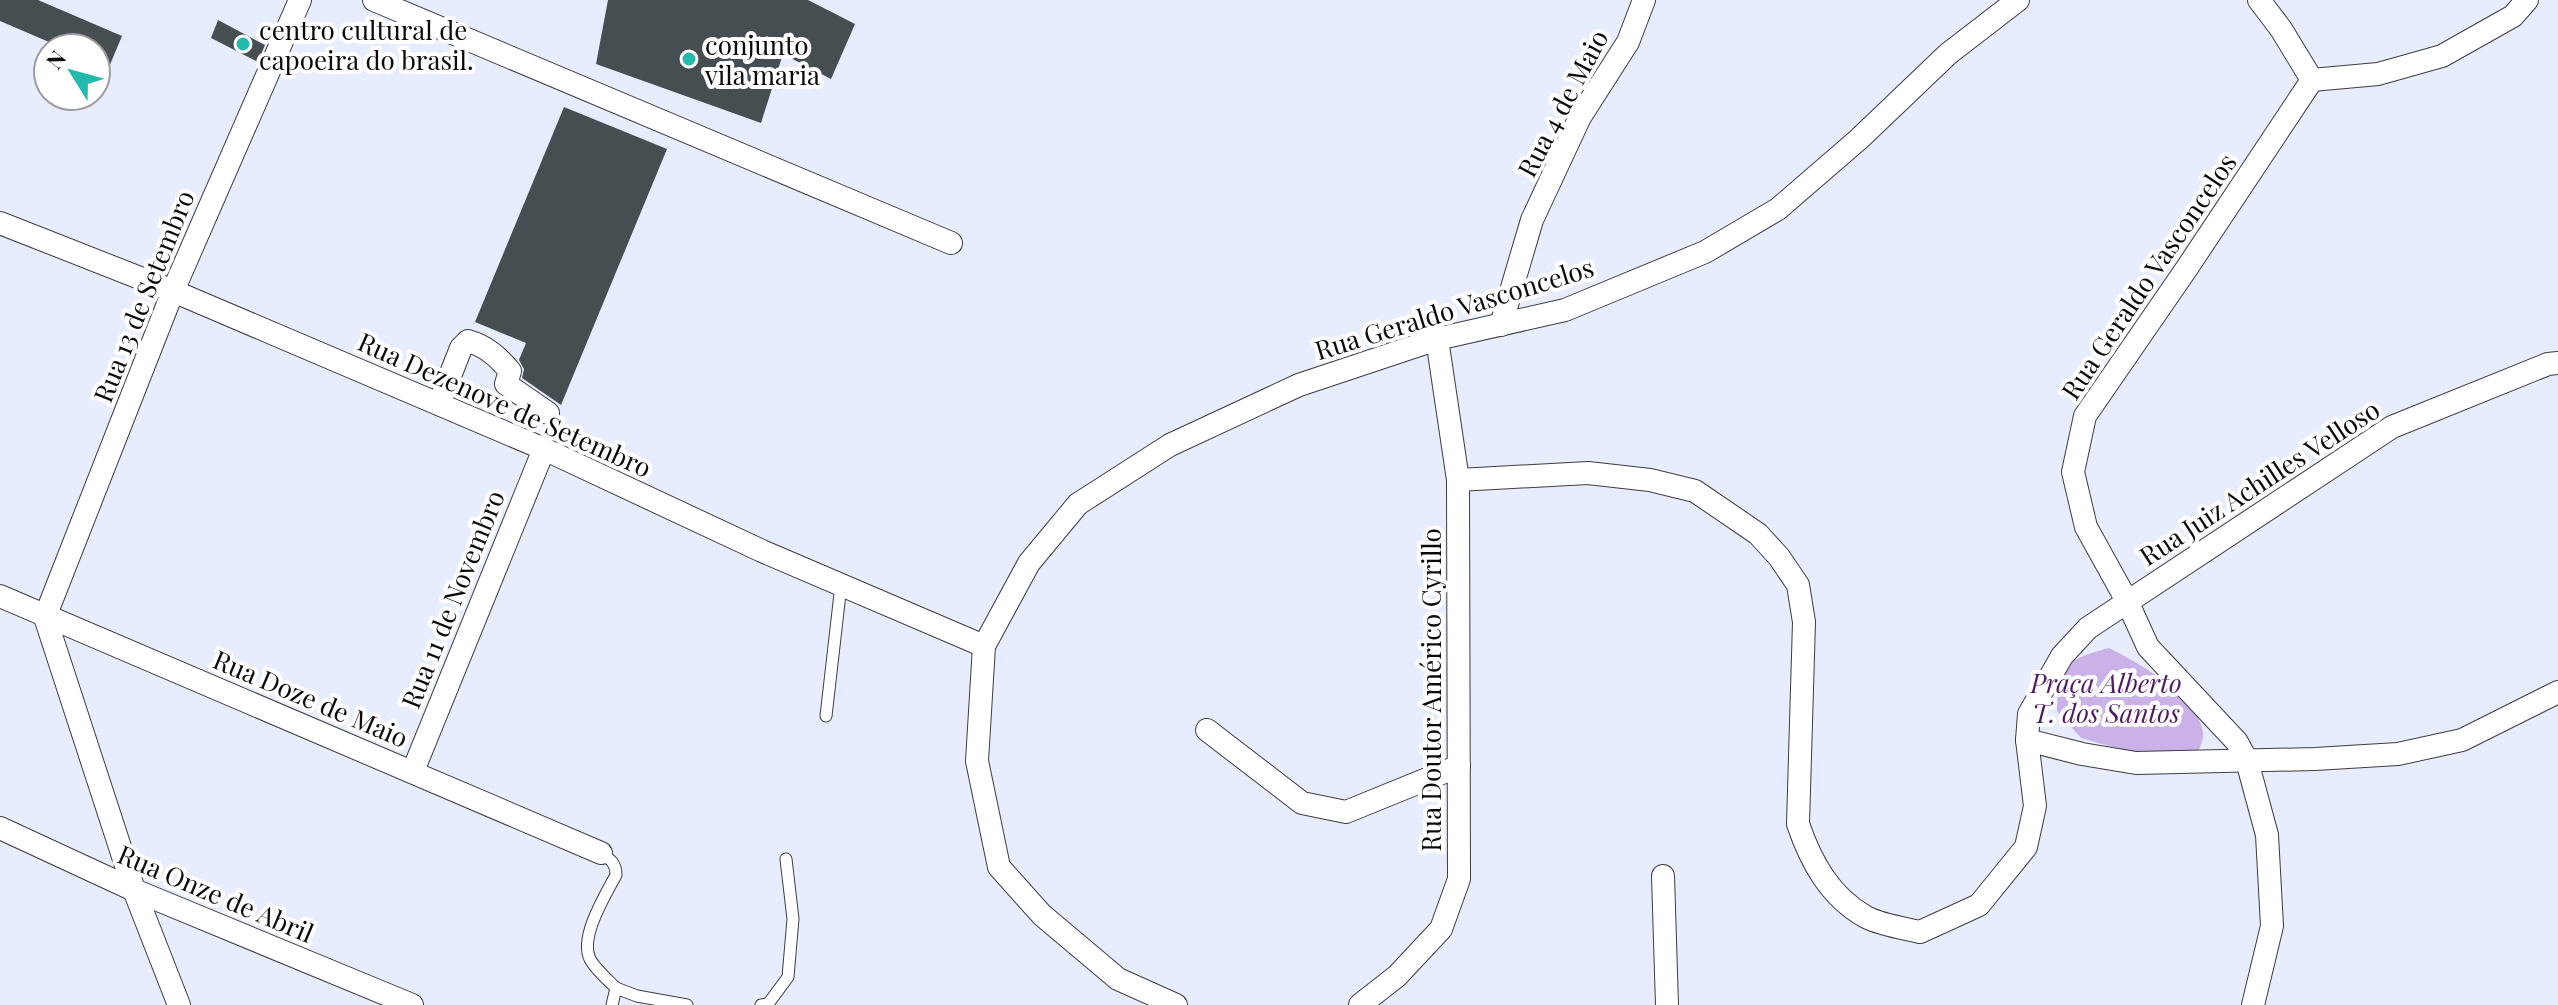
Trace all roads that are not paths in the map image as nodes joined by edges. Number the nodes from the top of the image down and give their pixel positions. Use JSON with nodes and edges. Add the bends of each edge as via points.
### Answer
{"nodes":[{"id":1,"x":300,"y":0,"type":"edge"},
{"id":2,"x":374,"y":0,"type":"edge"},
{"id":3,"x":1644,"y":0,"type":"edge"},
{"id":4,"x":2018,"y":0,"type":"edge"},
{"id":5,"x":2259,"y":0,"type":"edge"},
{"id":6,"x":2527,"y":0,"type":"edge"},
{"id":7,"x":2312,"y":80,"type":"junction"},
{"id":8,"x":0,"y":223,"type":"edge"},
{"id":9,"x":951,"y":243,"type":"dead end"},
{"id":10,"x":173,"y":291,"type":"junction"},
{"id":11,"x":1501,"y":325,"type":"junction"},
{"id":12,"x":1437,"y":339,"type":"junction"},
{"id":13,"x":2558,"y":363,"type":"edge"},
{"id":14,"x":439,"y":404,"type":"junction"},
{"id":15,"x":548,"y":413,"type":"dead end"},
{"id":16,"x":544,"y":449,"type":"junction"},
{"id":17,"x":1458,"y":480,"type":"junction"},
{"id":18,"x":841,"y":585,"type":"junction"},
{"id":19,"x":0,"y":596,"type":"edge"},
{"id":20,"x":2127,"y":601,"type":"junction"},
{"id":21,"x":45,"y":617,"type":"junction"},
{"id":22,"x":984,"y":646,"type":"junction"},
{"id":23,"x":2558,"y":692,"type":"edge"},
{"id":24,"x":826,"y":716,"type":"dead end"},
{"id":25,"x":1207,"y":730,"type":"dead end"},
{"id":26,"x":2027,"y":740,"type":"junction"},
{"id":27,"x":2247,"y":761,"type":"junction"},
{"id":28,"x":1459,"y":766,"type":"junction"},
{"id":29,"x":413,"y":771,"type":"junction"},
{"id":30,"x":0,"y":828,"type":"edge"},
{"id":31,"x":601,"y":853,"type":"joint"},
{"id":32,"x":786,"y":859,"type":"dead end"},
{"id":33,"x":1663,"y":876,"type":"dead end"},
{"id":34,"x":134,"y":890,"type":"junction"},
{"id":35,"x":616,"y":988,"type":"junction"},
{"id":36,"x":179,"y":1005,"type":"edge"},
{"id":37,"x":412,"y":1005,"type":"edge"},
{"id":38,"x":612,"y":1005,"type":"edge"},
{"id":39,"x":687,"y":1005,"type":"edge"},
{"id":40,"x":761,"y":1005,"type":"edge"},
{"id":41,"x":1176,"y":1005,"type":"edge"},
{"id":42,"x":1360,"y":1005,"type":"edge"},
{"id":43,"x":1667,"y":1005,"type":"edge"},
{"id":44,"x":2253,"y":1005,"type":"edge"}],
"edges":[{"from":1,"to":10,"type":"street","name":"Rua 13 de Setembro"},
{"from":2,"to":9,"type":"street"},
{"from":3,"to":11,"type":"street","name":"Rua 4 de Maio","via":[[1628,42],[1580,117],[1532,220]]},
{"from":4,"to":11,"type":"street","name":"Rua Geraldo Vasconcelos","via":[[1948,54],[1778,209],[1705,252],[1565,310]]},
{"from":5,"to":7,"type":"street"},
{"from":6,"to":7,"type":"street","via":[[2513,16],[2442,56],[2378,74]]},
{"from":7,"to":20,"type":"street","name":"Rua Geraldo Vasconcelos","via":[[2085,416],[2073,472],[2086,527]]},
{"from":8,"to":10,"type":"street","name":"Rua Dezenove de Setembro"},
{"from":10,"to":14,"type":"street","name":"Rua Dezenove de Setembro"},
{"from":10,"to":21,"type":"street","name":"Rua 13 de Setembro"},
{"from":11,"to":12,"type":"street","name":"Rua Geraldo Vasconcelos"},
{"from":12,"to":17,"type":"street","name":"Rua Doutor Américo Cyrillo"},
{"from":12,"to":22,"type":"street","name":"Rua Geraldo Vasconcelos","via":[[1299,385],[1170,445],[1078,504],[1029,563]]},
{"from":13,"to":20,"type":"street","name":"Rua Juiz Achilles Velloso","via":[[2392,427]]},
{"from":14,"to":15,"type":"street","via":[[468,341],[497,357],[510,371],[506,384]]},
{"from":14,"to":16,"type":"street","name":"Rua Dezenove de Setembro"},
{"from":16,"to":18,"type":"street","name":"Rua Dezenove de Setembro"},
{"from":16,"to":29,"type":"street","name":"Rua 11 de Novembro"},
{"from":17,"to":26,"type":"street","via":[[1588,473],[1650,480],[1695,491],[1758,534],[1798,585],[1804,622],[1798,824],[1829,888],[1867,917],[1920,932],[1979,905],[2026,847],[2035,806]]},
{"from":17,"to":28,"type":"street","name":"Rua Doutor Américo Cyrillo"},
{"from":18,"to":22,"type":"street","name":"Rua Dezenove de Setembro"},
{"from":18,"to":24,"type":"lane"},
{"from":19,"to":21,"type":"street","name":"Rua Doze de Maio"},
{"from":20,"to":26,"type":"street","via":[[2088,628],[2062,656],[2029,714]]},
{"from":20,"to":27,"type":"street","via":[[2148,647],[2237,742]]},
{"from":21,"to":29,"type":"street","name":"Rua Doze de Maio"},
{"from":21,"to":34,"type":"street"},
{"from":22,"to":41,"type":"street","name":"Rua Geraldo Vasconcelos","via":[[977,761],[999,867],[1042,915],[1118,979]]},
{"from":23,"to":27,"type":"street","via":[[2462,740],[2384,755]]},
{"from":25,"to":28,"type":"street","via":[[1302,803],[1346,812]]},
{"from":26,"to":27,"type":"street","via":[[2136,763]]},
{"from":27,"to":44,"type":"street","via":[[2267,835],[2272,926]]},
{"from":28,"to":42,"type":"street","name":"Rua Doutor Américo Cyrillo","via":[[1459,879],[1441,929],[1397,976]]},
{"from":29,"to":31,"type":"street","name":"Rua Doze de Maio"},
{"from":30,"to":34,"type":"street","name":"Rua Onze de Abril"},
{"from":31,"to":35,"type":"lane","via":[[613,861],[616,875],[595,916],[589,958]]},
{"from":32,"to":40,"type":"lane","via":[[793,919],[788,977],[768,1004]]},
{"from":33,"to":43,"type":"street"},
{"from":34,"to":36,"type":"street"},
{"from":34,"to":37,"type":"street","name":"Rua Onze de Abril"},
{"from":35,"to":38,"type":"lane"},
{"from":35,"to":39,"type":"lane"}]}
